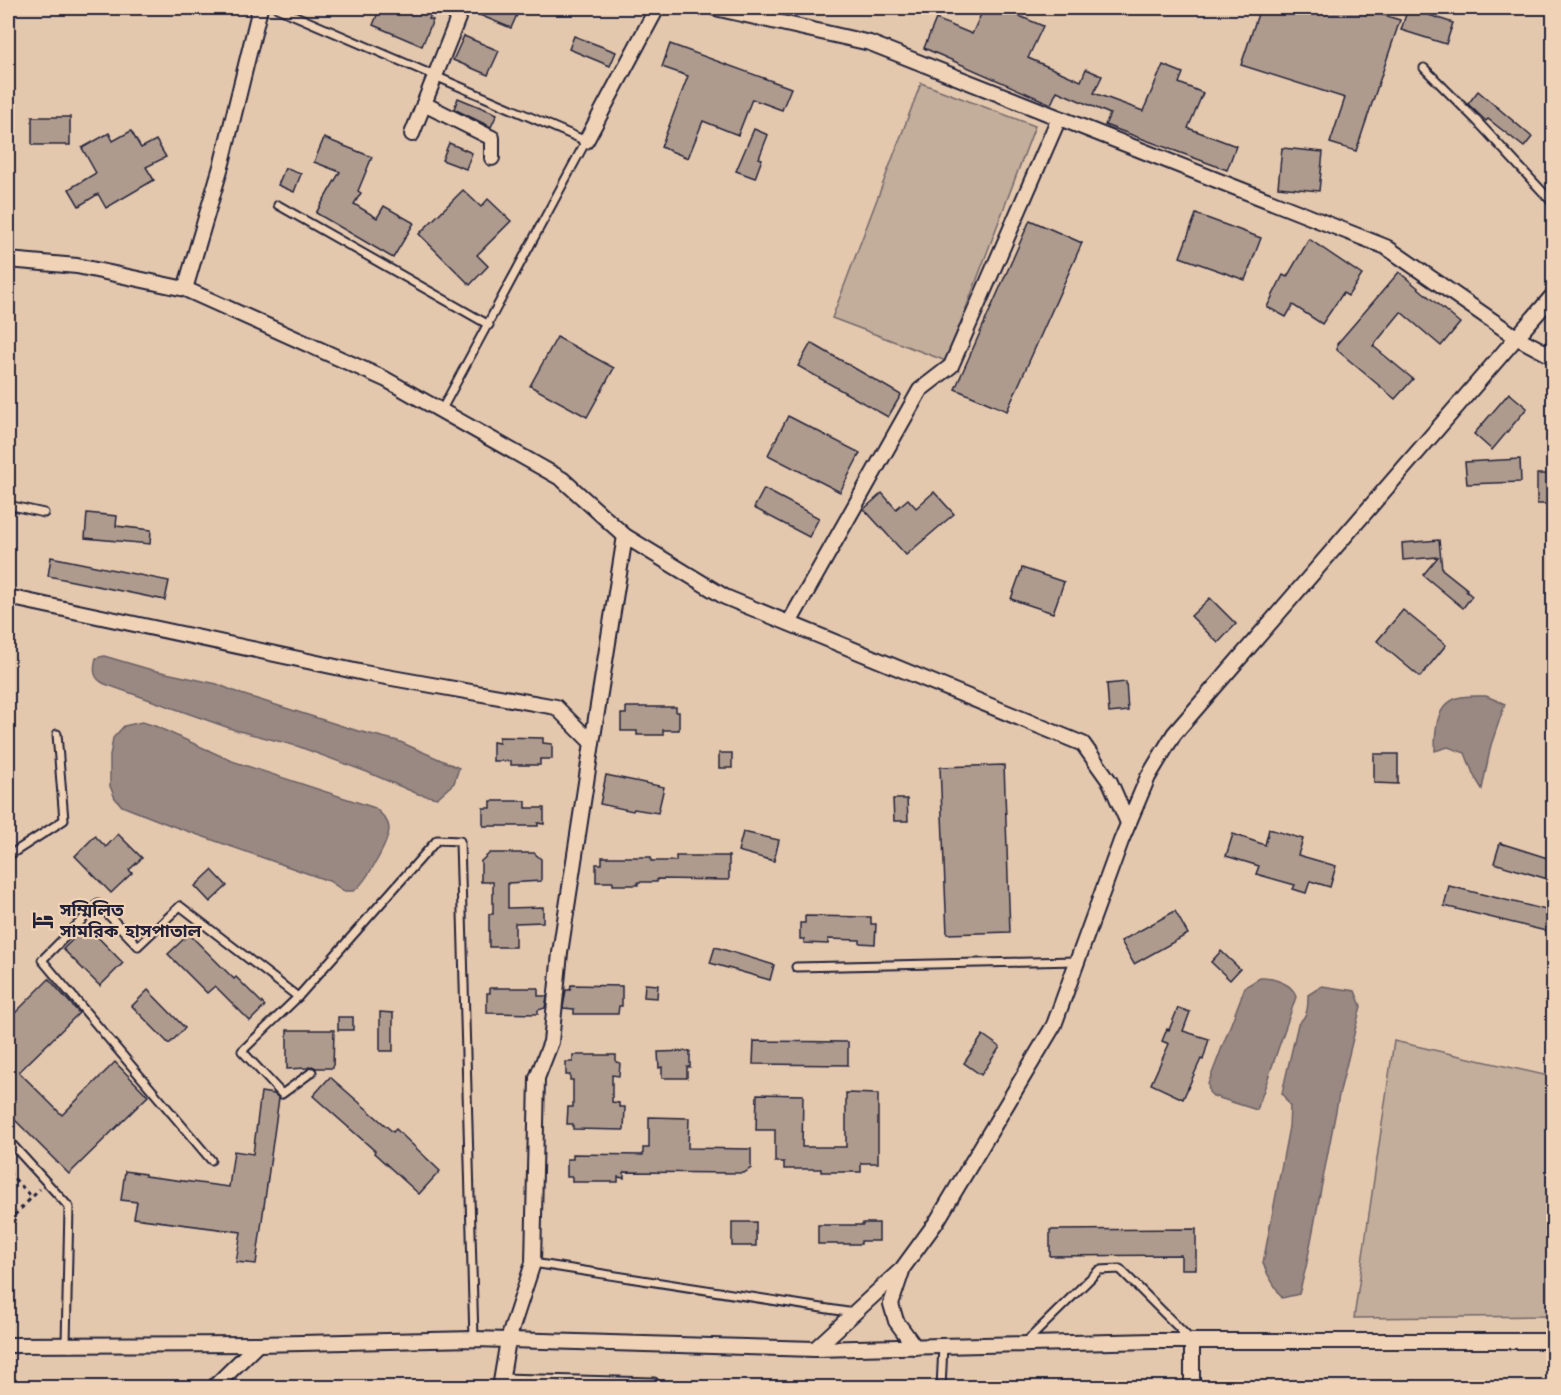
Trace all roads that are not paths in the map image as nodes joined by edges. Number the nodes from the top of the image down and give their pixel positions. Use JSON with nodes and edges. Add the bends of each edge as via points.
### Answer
{"nodes":[{"id":1,"x":260,"y":8,"type":"edge"},
{"id":2,"x":277,"y":8,"type":"edge"},
{"id":3,"x":462,"y":8,"type":"edge"},
{"id":4,"x":657,"y":8,"type":"edge"},
{"id":5,"x":715,"y":8,"type":"edge"},
{"id":6,"x":1424,"y":68,"type":"dead end"},
{"id":7,"x":423,"y":104,"type":"junction"},
{"id":8,"x":1059,"y":118,"type":"junction"},
{"id":9,"x":412,"y":134,"type":"dead end"},
{"id":10,"x":586,"y":141,"type":"junction"},
{"id":11,"x":492,"y":158,"type":"dead end"},
{"id":12,"x":1554,"y":204,"type":"edge"},
{"id":13,"x":278,"y":205,"type":"dead end"},
{"id":14,"x":8,"y":260,"type":"edge"},
{"id":15,"x":185,"y":289,"type":"junction"},
{"id":16,"x":1554,"y":294,"type":"edge"},
{"id":17,"x":489,"y":325,"type":"junction"},
{"id":18,"x":1516,"y":337,"type":"junction"},
{"id":19,"x":1554,"y":357,"type":"edge"},
{"id":20,"x":441,"y":411,"type":"junction"},
{"id":21,"x":8,"y":505,"type":"edge"},
{"id":22,"x":44,"y":513,"type":"dead end"},
{"id":23,"x":625,"y":536,"type":"junction"},
{"id":24,"x":8,"y":597,"type":"edge"},
{"id":25,"x":789,"y":623,"type":"junction"},
{"id":26,"x":57,"y":735,"type":"dead end"},
{"id":27,"x":592,"y":743,"type":"junction"},
{"id":28,"x":1128,"y":824,"type":"junction"},
{"id":29,"x":8,"y":856,"type":"edge"},
{"id":30,"x":1077,"y":961,"type":"junction"},
{"id":31,"x":796,"y":967,"type":"dead end"},
{"id":32,"x":298,"y":997,"type":"junction"},
{"id":33,"x":312,"y":1072,"type":"dead end"},
{"id":34,"x":8,"y":1140,"type":"edge"},
{"id":35,"x":211,"y":1160,"type":"dead end"},
{"id":36,"x":533,"y":1263,"type":"junction"},
{"id":37,"x":902,"y":1269,"type":"junction"},
{"id":38,"x":854,"y":1313,"type":"junction"},
{"id":39,"x":474,"y":1339,"type":"junction"},
{"id":40,"x":508,"y":1340,"type":"junction"},
{"id":41,"x":1192,"y":1341,"type":"junction"},
{"id":42,"x":1554,"y":1341,"type":"edge"},
{"id":43,"x":66,"y":1344,"type":"junction"},
{"id":44,"x":258,"y":1344,"type":"junction"},
{"id":45,"x":1024,"y":1344,"type":"junction"},
{"id":46,"x":8,"y":1345,"type":"edge"},
{"id":47,"x":943,"y":1346,"type":"junction"},
{"id":48,"x":915,"y":1347,"type":"junction"},
{"id":49,"x":815,"y":1349,"type":"junction"},
{"id":50,"x":501,"y":1383,"type":"edge"},
{"id":51,"x":213,"y":1388,"type":"edge"},
{"id":52,"x":656,"y":1388,"type":"edge"},
{"id":53,"x":941,"y":1388,"type":"edge"},
{"id":54,"x":1192,"y":1388,"type":"edge"}],
"edges":[{"from":1,"to":15,"type":"street","via":[[222,163]]},
{"from":2,"to":10,"type":"lane"},
{"from":3,"to":7,"type":"street"},
{"from":4,"to":10,"type":"street"},
{"from":5,"to":8,"type":"street","via":[[870,43]]},
{"from":6,"to":12,"type":"lane"},
{"from":7,"to":9,"type":"street"},
{"from":7,"to":11,"type":"street","via":[[492,138]]},
{"from":8,"to":18,"type":"street","via":[[1386,247]]},
{"from":8,"to":25,"type":"street","via":[[951,366],[920,390]]},
{"from":10,"to":17,"type":"lane"},
{"from":13,"to":17,"type":"lane"},
{"from":14,"to":15,"type":"street","via":[[77,267]]},
{"from":15,"to":20,"type":"street","via":[[385,379]]},
{"from":16,"to":18,"type":"street"},
{"from":17,"to":20,"type":"lane"},
{"from":18,"to":19,"type":"street"},
{"from":18,"to":28,"type":"street","via":[[1174,734],[1148,777]]},
{"from":20,"to":23,"type":"street","via":[[562,479]]},
{"from":21,"to":22,"type":"lane"},
{"from":23,"to":25,"type":"street","via":[[725,597]]},
{"from":23,"to":27,"type":"street"},
{"from":24,"to":27,"type":"street","via":[[364,674],[556,707]]},
{"from":25,"to":28,"type":"street","via":[[1083,744],[1110,782]]},
{"from":26,"to":29,"type":"lane","via":[[64,820]]},
{"from":27,"to":36,"type":"street","via":[[560,952],[551,1042],[537,1078]]},
{"from":28,"to":30,"type":"street"},
{"from":30,"to":31,"type":"lane"},
{"from":30,"to":37,"type":"street","via":[[1054,1025],[937,1221]]},
{"from":32,"to":33,"type":"lane","via":[[242,1051],[282,1094]]},
{"from":32,"to":35,"type":"lane","via":[[180,906],[138,946],[98,904],[42,960]]},
{"from":32,"to":39,"type":"lane","via":[[437,840],[460,841]]},
{"from":34,"to":43,"type":"lane","via":[[69,1207]]},
{"from":36,"to":38,"type":"lane"},
{"from":36,"to":40,"type":"street"},
{"from":37,"to":38,"type":"street"},
{"from":37,"to":48,"type":"street","via":[[891,1304],[896,1321]]},
{"from":38,"to":49,"type":"street"},
{"from":39,"to":40,"type":"street"},
{"from":39,"to":44,"type":"street"},
{"from":40,"to":49,"type":"street"},
{"from":40,"to":50,"type":"street"},
{"from":41,"to":42,"type":"street"},
{"from":41,"to":45,"type":"street"},
{"from":41,"to":45,"type":"lane","via":[[1120,1269],[1099,1270]]},
{"from":41,"to":54,"type":"street"},
{"from":43,"to":44,"type":"street"},
{"from":43,"to":46,"type":"street"},
{"from":44,"to":51,"type":"street"},
{"from":45,"to":47,"type":"street"},
{"from":47,"to":48,"type":"street"},
{"from":47,"to":53,"type":"lane"},
{"from":48,"to":49,"type":"street"},
{"from":50,"to":52,"type":"lane","via":[[654,1382]]}]}
